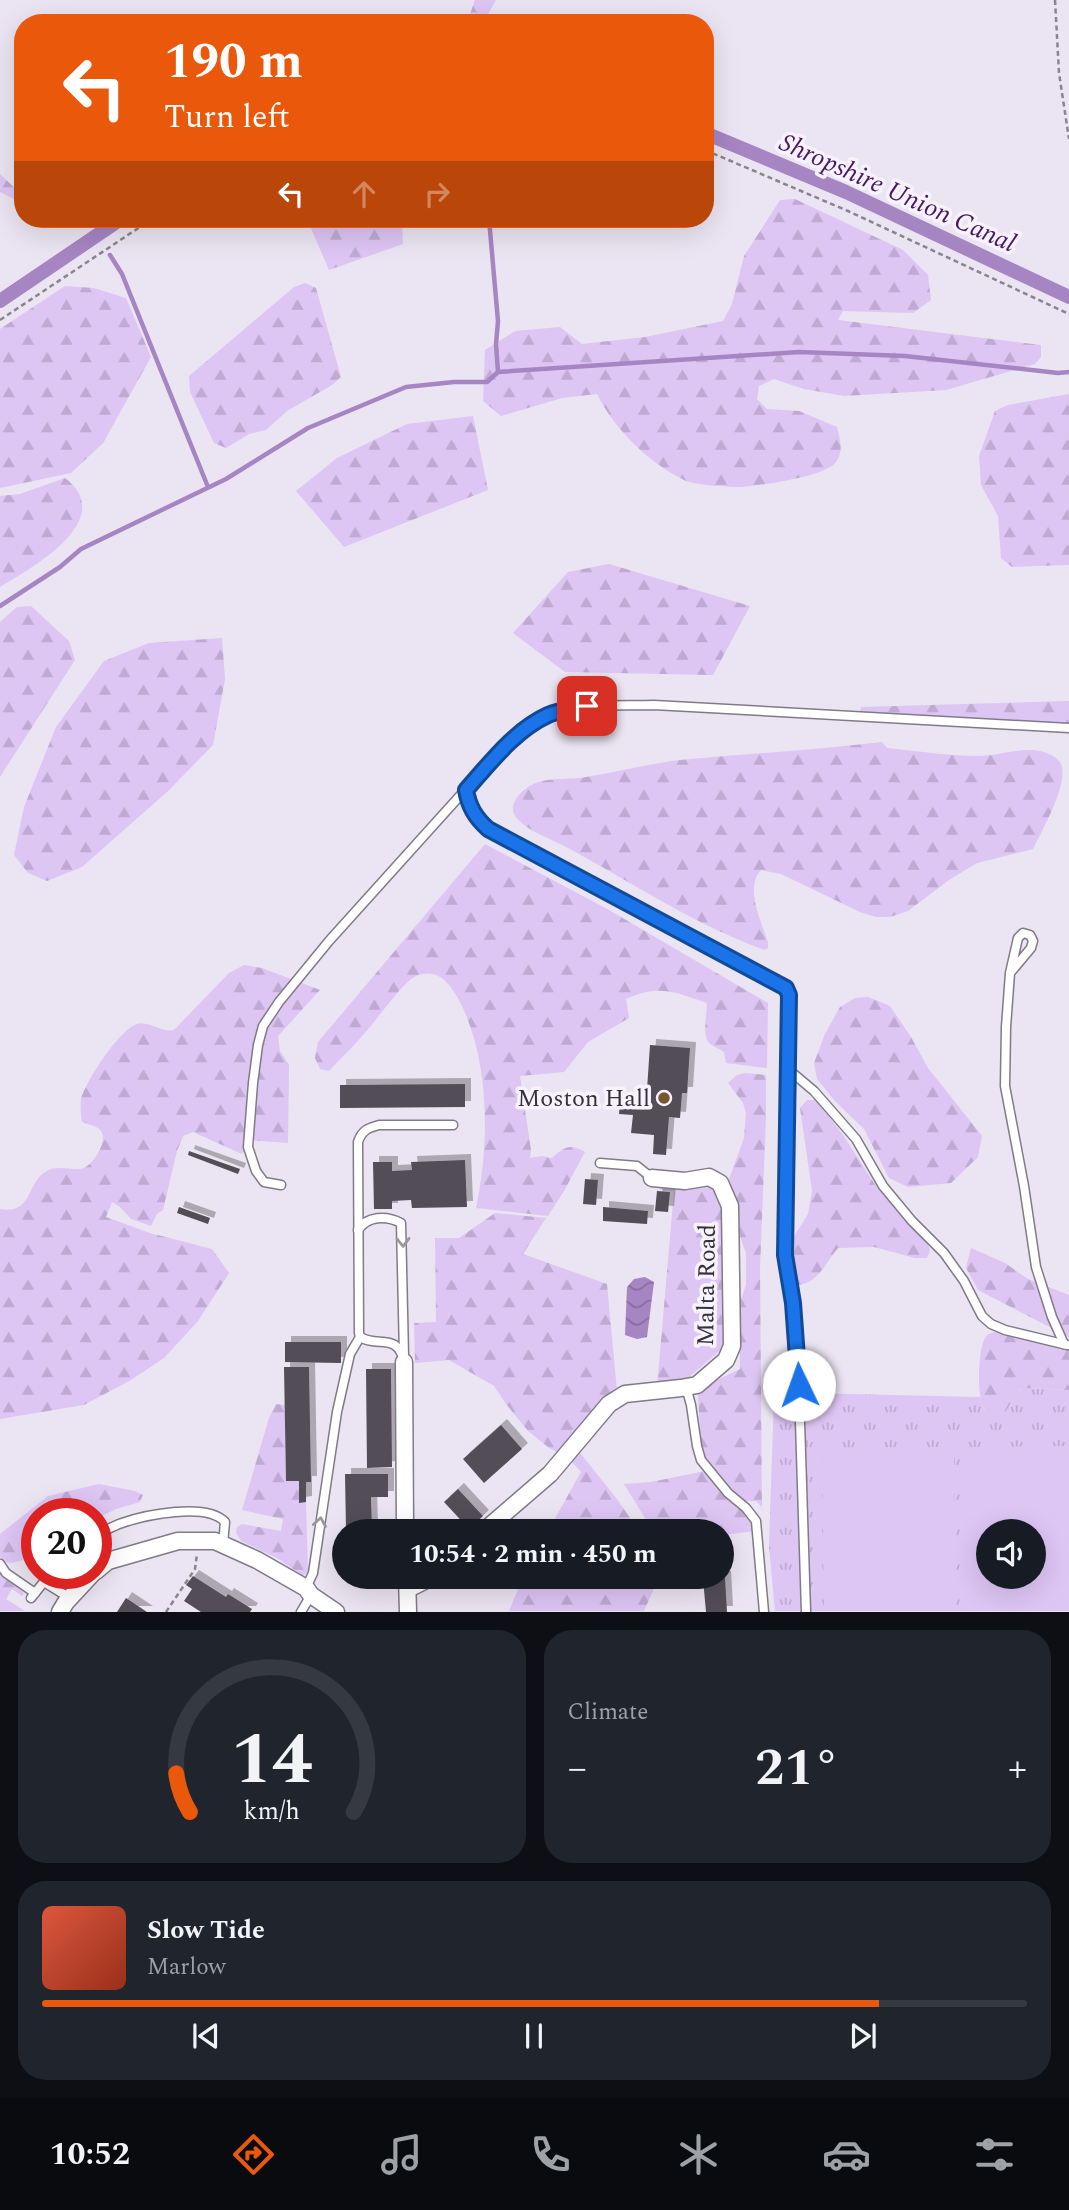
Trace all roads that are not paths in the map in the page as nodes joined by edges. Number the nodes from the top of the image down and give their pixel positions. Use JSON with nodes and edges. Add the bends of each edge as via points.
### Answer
{"nodes":[{"id":1,"x":1069,"y":728,"type":"edge"},
{"id":2,"x":466,"y":790,"type":"junction"},
{"id":3,"x":1010,"y":973,"type":"dead end"},
{"id":4,"x":789,"y":1069,"type":"junction"},
{"id":5,"x":453,"y":1125,"type":"dead end"},
{"id":6,"x":600,"y":1163,"type":"dead end"},
{"id":7,"x":652,"y":1178,"type":"joint"},
{"id":8,"x":281,"y":1185,"type":"dead end"},
{"id":9,"x":358,"y":1230,"type":"junction"},
{"id":10,"x":360,"y":1337,"type":"junction"},
{"id":11,"x":1067,"y":1345,"type":"edge"},
{"id":12,"x":404,"y":1362,"type":"junction"},
{"id":13,"x":681,"y":1388,"type":"junction"},
{"id":14,"x":405,"y":1519,"type":"edge"},
{"id":15,"x":498,"y":1519,"type":"edge"},
{"id":16,"x":112,"y":1528,"type":"edge"},
{"id":17,"x":223,"y":1544,"type":"junction"},
{"id":18,"x":112,"y":1560,"type":"edge"},
{"id":19,"x":0,"y":1564,"type":"edge"},
{"id":20,"x":21,"y":1586,"type":"edge"},
{"id":21,"x":25,"y":1589,"type":"edge"},
{"id":22,"x":38,"y":1589,"type":"edge"},
{"id":23,"x":50,"y":1589,"type":"edge"},
{"id":24,"x":80,"y":1589,"type":"edge"},
{"id":25,"x":408,"y":1589,"type":"edge"},
{"id":26,"x":308,"y":1592,"type":"junction"},
{"id":27,"x":63,"y":1608,"type":"edge"},
{"id":28,"x":301,"y":1612,"type":"edge"},
{"id":29,"x":337,"y":1612,"type":"edge"},
{"id":30,"x":408,"y":1612,"type":"edge"},
{"id":31,"x":764,"y":1612,"type":"edge"},
{"id":32,"x":806,"y":1612,"type":"edge"}],
"edges":[{"from":1,"to":2,"type":"lane","via":[[654,705],[587,706],[550,714],[523,730]]},
{"from":2,"to":4,"type":"lane","via":[[477,818],[488,829],[786,988]]},
{"from":2,"to":8,"type":"lane","via":[[329,941],[263,1026],[248,1147],[264,1182]]},
{"from":3,"to":11,"type":"lane","via":[[1005,1086],[1036,1267],[1052,1317]]},
{"from":4,"to":11,"type":"lane","via":[[856,1139],[883,1186],[964,1281],[982,1316],[1005,1330]]},
{"from":4,"to":32,"type":"lane","via":[[785,1255],[798,1358]]},
{"from":5,"to":9,"type":"lane","via":[[379,1125],[361,1134]]},
{"from":6,"to":7,"type":"lane","via":[[637,1166]]},
{"from":7,"to":13,"type":"street","name":"Malta Road","via":[[685,1181],[709,1177],[720,1183],[730,1206],[732,1346],[726,1360],[696,1385]]},
{"from":9,"to":10,"type":"lane"},
{"from":9,"to":12,"type":"lane","one_way":true,"via":[[370,1219],[401,1223]]},
{"from":10,"to":12,"type":"lane","via":[[388,1341],[402,1353]]},
{"from":26,"to":10,"type":"lane","one_way":true,"via":[[337,1412],[350,1354]]},
{"from":12,"to":14,"type":"street"},
{"from":13,"to":15,"type":"street","name":"Malta Road","via":[[625,1394],[609,1404],[550,1474]]},
{"from":13,"to":31,"type":"lane","via":[[688,1394],[701,1460],[756,1521]]},
{"from":16,"to":17,"type":"lane","via":[[166,1513],[210,1512],[225,1521]]},
{"from":17,"to":18,"type":"street","via":[[178,1541]]},
{"from":17,"to":26,"type":"street"},
{"from":19,"to":20,"type":"lane"},
{"from":21,"to":22,"type":"lane","via":[[33,1596]]},
{"from":23,"to":27,"type":"lane"},
{"from":24,"to":27,"type":"street"},
{"from":25,"to":30,"type":"street"},
{"from":26,"to":28,"type":"lane"},
{"from":26,"to":29,"type":"street"}]}
